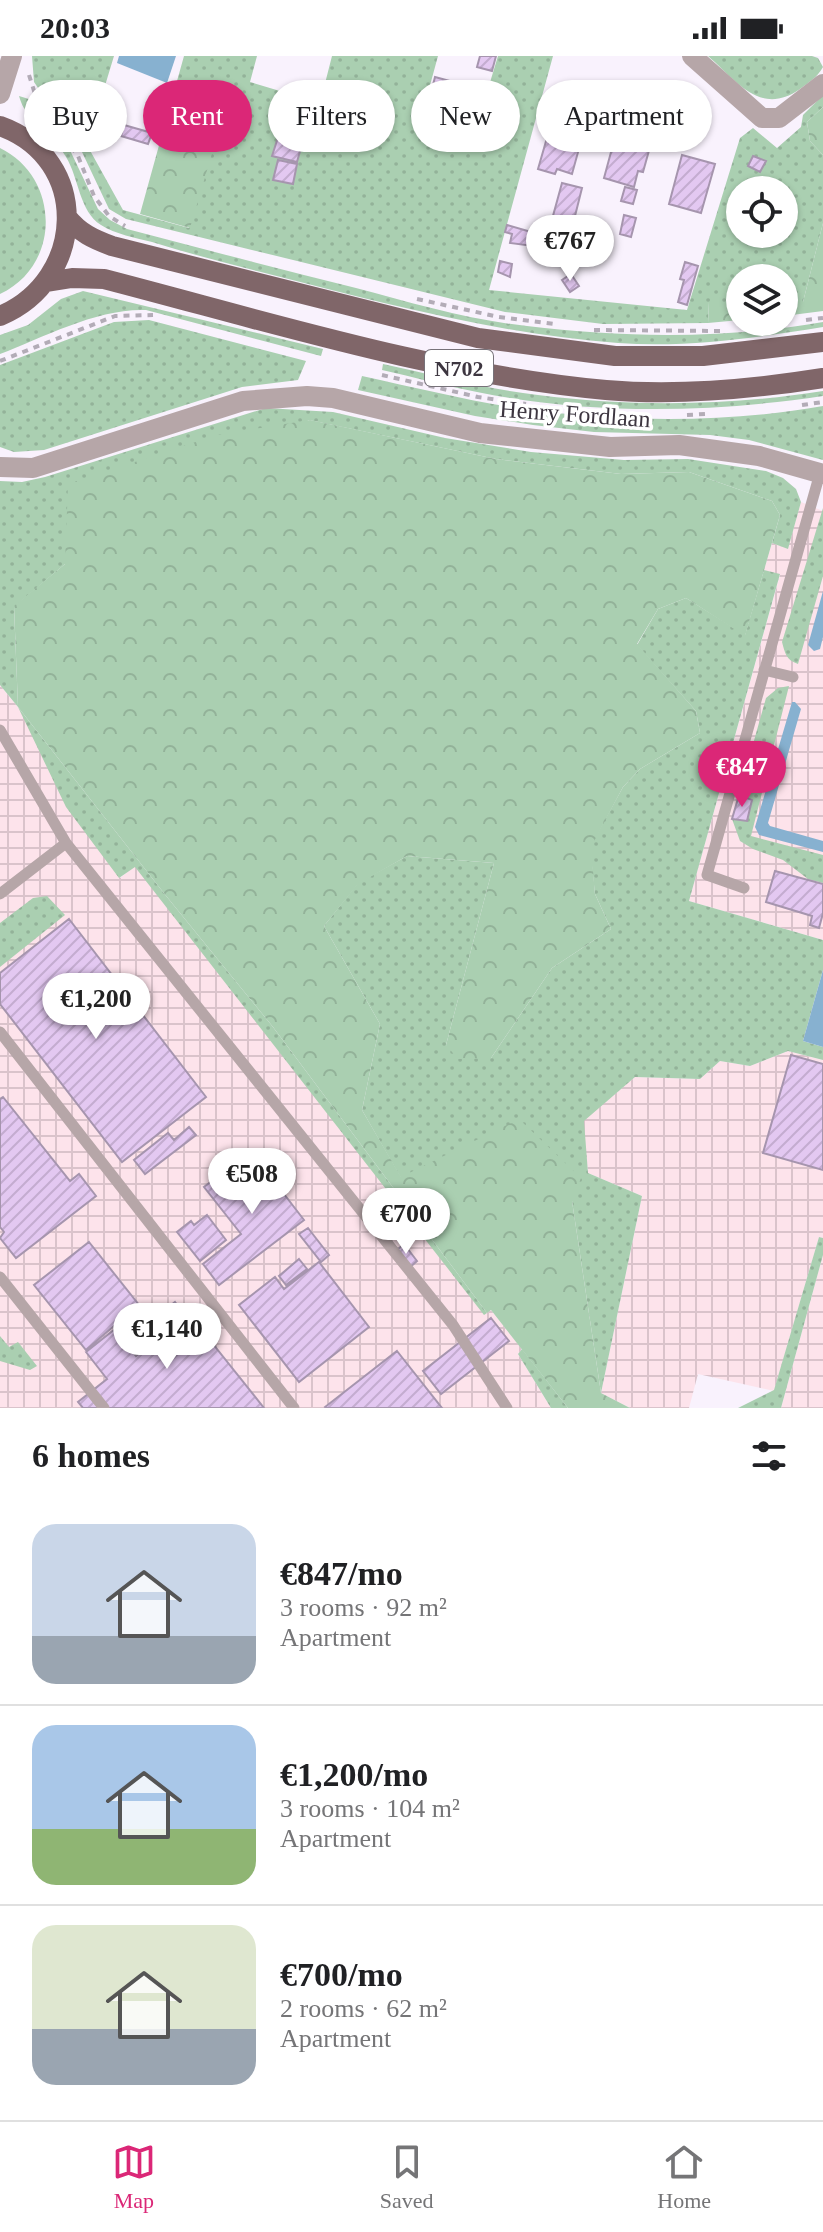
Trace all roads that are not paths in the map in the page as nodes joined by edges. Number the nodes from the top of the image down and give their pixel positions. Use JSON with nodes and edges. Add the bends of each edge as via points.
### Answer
{"nodes":[{"id":1,"x":12,"y":56,"type":"edge"},
{"id":2,"x":692,"y":56,"type":"edge"},
{"id":3,"x":823,"y":84,"type":"edge"},
{"id":4,"x":0,"y":94,"type":"edge"},
{"id":5,"x":0,"y":126,"type":"edge"},
{"id":6,"x":67,"y":217,"type":"junction"},
{"id":7,"x":47,"y":282,"type":"junction"},
{"id":8,"x":0,"y":316,"type":"edge"},
{"id":9,"x":823,"y":342,"type":"edge"},
{"id":10,"x":823,"y":378,"type":"edge"},
{"id":11,"x":0,"y":467,"type":"edge"},
{"id":12,"x":821,"y":473,"type":"edge"},
{"id":13,"x":764,"y":670,"type":"junction"},
{"id":14,"x":793,"y":677,"type":"dead end"},
{"id":15,"x":0,"y":730,"type":"edge"},
{"id":16,"x":66,"y":843,"type":"junction"},
{"id":17,"x":744,"y":888,"type":"dead end"},
{"id":18,"x":0,"y":894,"type":"edge"},
{"id":19,"x":0,"y":1032,"type":"edge"},
{"id":20,"x":0,"y":1277,"type":"edge"},
{"id":21,"x":104,"y":1408,"type":"edge"},
{"id":22,"x":294,"y":1408,"type":"edge"},
{"id":23,"x":507,"y":1408,"type":"edge"}],
"edges":[{"from":1,"to":4,"type":"street"},
{"from":2,"to":3,"type":"street","via":[[762,118],[779,118]]},
{"from":5,"to":6,"type":"main road","via":[[45,157],[57,175]]},
{"from":6,"to":7,"type":"main road","via":[[63,251]]},
{"from":6,"to":9,"type":"main road","number":"N702","via":[[89,238],[112,246],[478,338],[615,356],[703,356]]},
{"from":7,"to":8,"type":"main road","via":[[19,308]]},
{"from":7,"to":10,"type":"main road","name":"Henry Fordlaan","number":"N702","via":[[104,279],[493,376],[609,390],[702,390]]},
{"from":11,"to":12,"type":"street","name":"Henry Fordlaan","via":[[33,468],[243,401],[307,396],[480,433],[610,447],[679,445],[759,456]]},
{"from":12,"to":13,"type":"lane"},
{"from":13,"to":14,"type":"lane"},
{"from":13,"to":17,"type":"lane","via":[[707,875]]},
{"from":15,"to":16,"type":"lane"},
{"from":16,"to":18,"type":"lane"},
{"from":16,"to":23,"type":"lane","via":[[453,1325]]},
{"from":19,"to":22,"type":"lane"},
{"from":20,"to":21,"type":"lane"}]}
